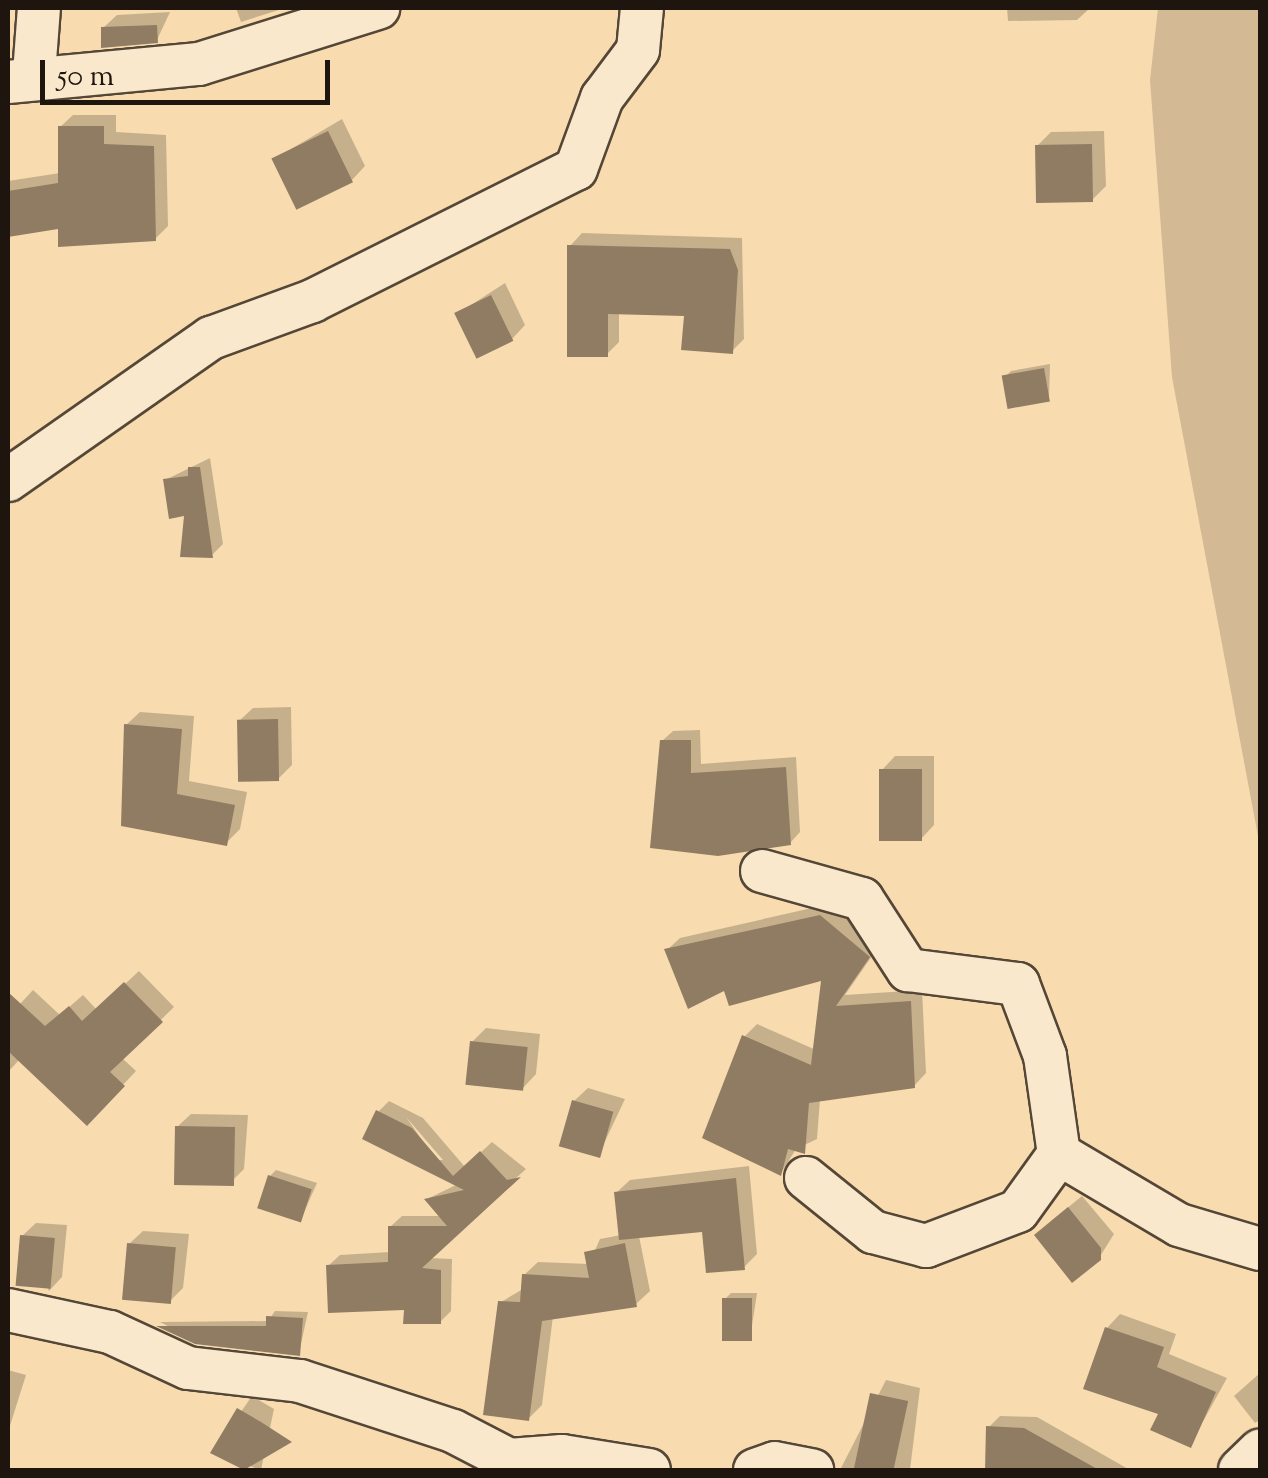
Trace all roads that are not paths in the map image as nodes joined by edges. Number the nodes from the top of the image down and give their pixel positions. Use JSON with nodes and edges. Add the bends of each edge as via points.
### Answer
{"nodes":[{"id":1,"x":40,"y":8,"type":"edge"},
{"id":2,"x":642,"y":8,"type":"edge"},
{"id":3,"x":368,"y":9,"type":"edge"},
{"id":4,"x":21,"y":78,"type":"edge"},
{"id":5,"x":8,"y":480,"type":"edge"},
{"id":6,"x":762,"y":871,"type":"dead end"},
{"id":7,"x":1059,"y":1154,"type":"junction"},
{"id":8,"x":806,"y":1178,"type":"dead end"},
{"id":9,"x":1260,"y":1249,"type":"edge"},
{"id":10,"x":8,"y":1310,"type":"edge"},
{"id":11,"x":1260,"y":1451,"type":"edge"},
{"id":12,"x":509,"y":1465,"type":"edge"},
{"id":13,"x":650,"y":1470,"type":"edge"},
{"id":14,"x":756,"y":1470,"type":"edge"},
{"id":15,"x":812,"y":1470,"type":"edge"},
{"id":16,"x":1240,"y":1470,"type":"edge"}],
"edges":[{"from":1,"to":4,"type":"street"},
{"from":2,"to":5,"type":"street","via":[[638,50],[602,98],[576,169],[312,301],[211,338]]},
{"from":3,"to":4,"type":"street","via":[[199,64]]},
{"from":6,"to":7,"type":"street","via":[[862,899],[908,970],[1018,984],[1045,1056]]},
{"from":7,"to":8,"type":"street","via":[[1018,1210],[926,1246],[874,1232]]},
{"from":7,"to":9,"type":"street","via":[[1180,1225]]},
{"from":10,"to":12,"type":"street","via":[[110,1332],[188,1368],[300,1381]]},
{"from":11,"to":16,"type":"street"},
{"from":12,"to":13,"type":"street","via":[[562,1456]]},
{"from":14,"to":15,"type":"street","via":[[775,1463]]}]}
